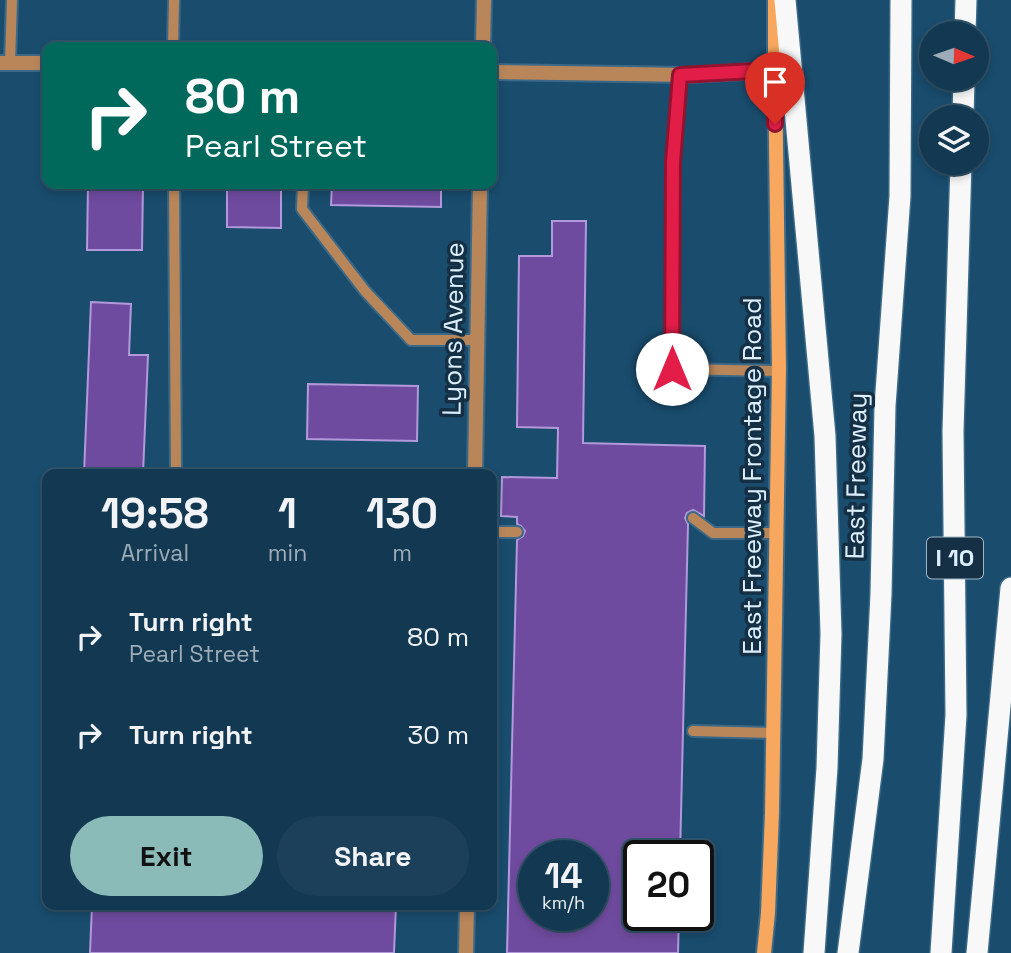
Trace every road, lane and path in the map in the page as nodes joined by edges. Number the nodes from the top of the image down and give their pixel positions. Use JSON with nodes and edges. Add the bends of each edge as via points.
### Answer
{"nodes":[{"id":1,"x":12,"y":0,"type":"edge"},
{"id":2,"x":174,"y":0,"type":"edge"},
{"id":3,"x":484,"y":0,"type":"edge"},
{"id":4,"x":775,"y":0,"type":"edge"},
{"id":5,"x":785,"y":0,"type":"edge"},
{"id":6,"x":901,"y":0,"type":"edge"},
{"id":7,"x":966,"y":0,"type":"edge"},
{"id":8,"x":965,"y":21,"type":"edge"},
{"id":9,"x":173,"y":42,"type":"edge"},
{"id":10,"x":483,"y":42,"type":"edge"},
{"id":11,"x":5,"y":63,"type":"edge"},
{"id":12,"x":42,"y":63,"type":"edge"},
{"id":13,"x":775,"y":70,"type":"junction"},
{"id":14,"x":497,"y":72,"type":"edge"},
{"id":15,"x":680,"y":75,"type":"junction"},
{"id":16,"x":961,"y":175,"type":"edge"},
{"id":17,"x":174,"y":189,"type":"edge"},
{"id":18,"x":303,"y":189,"type":"edge"},
{"id":19,"x":480,"y":189,"type":"edge"},
{"id":20,"x":477,"y":340,"type":"junction"},
{"id":21,"x":779,"y":371,"type":"junction"},
{"id":22,"x":176,"y":469,"type":"edge"},
{"id":23,"x":472,"y":469,"type":"edge"},
{"id":24,"x":693,"y":518,"type":"dead end"},
{"id":25,"x":497,"y":532,"type":"edge"},
{"id":26,"x":517,"y":533,"type":"dead end"},
{"id":27,"x":777,"y":533,"type":"junction"},
{"id":28,"x":1011,"y":588,"type":"edge"},
{"id":29,"x":693,"y":731,"type":"dead end"},
{"id":30,"x":774,"y":733,"type":"junction"},
{"id":31,"x":467,"y":910,"type":"edge"},
{"id":32,"x":466,"y":953,"type":"edge"},
{"id":33,"x":764,"y":953,"type":"edge"},
{"id":34,"x":814,"y":953,"type":"edge"},
{"id":35,"x":848,"y":953,"type":"edge"},
{"id":36,"x":941,"y":953,"type":"edge"},
{"id":37,"x":978,"y":953,"type":"edge"}],
"edges":[{"from":1,"to":11,"type":"lane"},
{"from":2,"to":9,"type":"lane"},
{"from":3,"to":10,"type":"street"},
{"from":4,"to":13,"type":"main road","name":"East Freeway Frontage Road"},
{"from":5,"to":34,"type":"highway","via":[[825,436],[831,634]]},
{"from":6,"to":35,"type":"highway","name":"East Freeway","via":[[900,196],[885,406],[873,759]]},
{"from":7,"to":8,"type":"highway"},
{"from":11,"to":12,"type":"street"},
{"from":13,"to":15,"type":"street"},
{"from":13,"to":21,"type":"main road","name":"East Freeway Frontage Road"},
{"from":14,"to":15,"type":"street"},
{"from":15,"to":21,"type":"lane","via":[[673,162],[672,369]]},
{"from":16,"to":36,"type":"highway","number":"I 10","via":[[953,431],[956,715]]},
{"from":17,"to":22,"type":"lane"},
{"from":18,"to":20,"type":"lane","via":[[302,209],[365,291],[411,340]]},
{"from":19,"to":20,"type":"street","name":"Lyons Avenue"},
{"from":20,"to":23,"type":"street","name":"Lyons Avenue"},
{"from":21,"to":27,"type":"main road","name":"East Freeway Frontage Road"},
{"from":24,"to":27,"type":"lane","via":[[713,533]]},
{"from":25,"to":26,"type":"lane"},
{"from":27,"to":30,"type":"main road","name":"East Freeway Frontage Road"},
{"from":28,"to":37,"type":"highway"},
{"from":29,"to":30,"type":"lane"},
{"from":30,"to":33,"type":"main road","name":"East Freeway Frontage Road"},
{"from":31,"to":32,"type":"street"}]}
